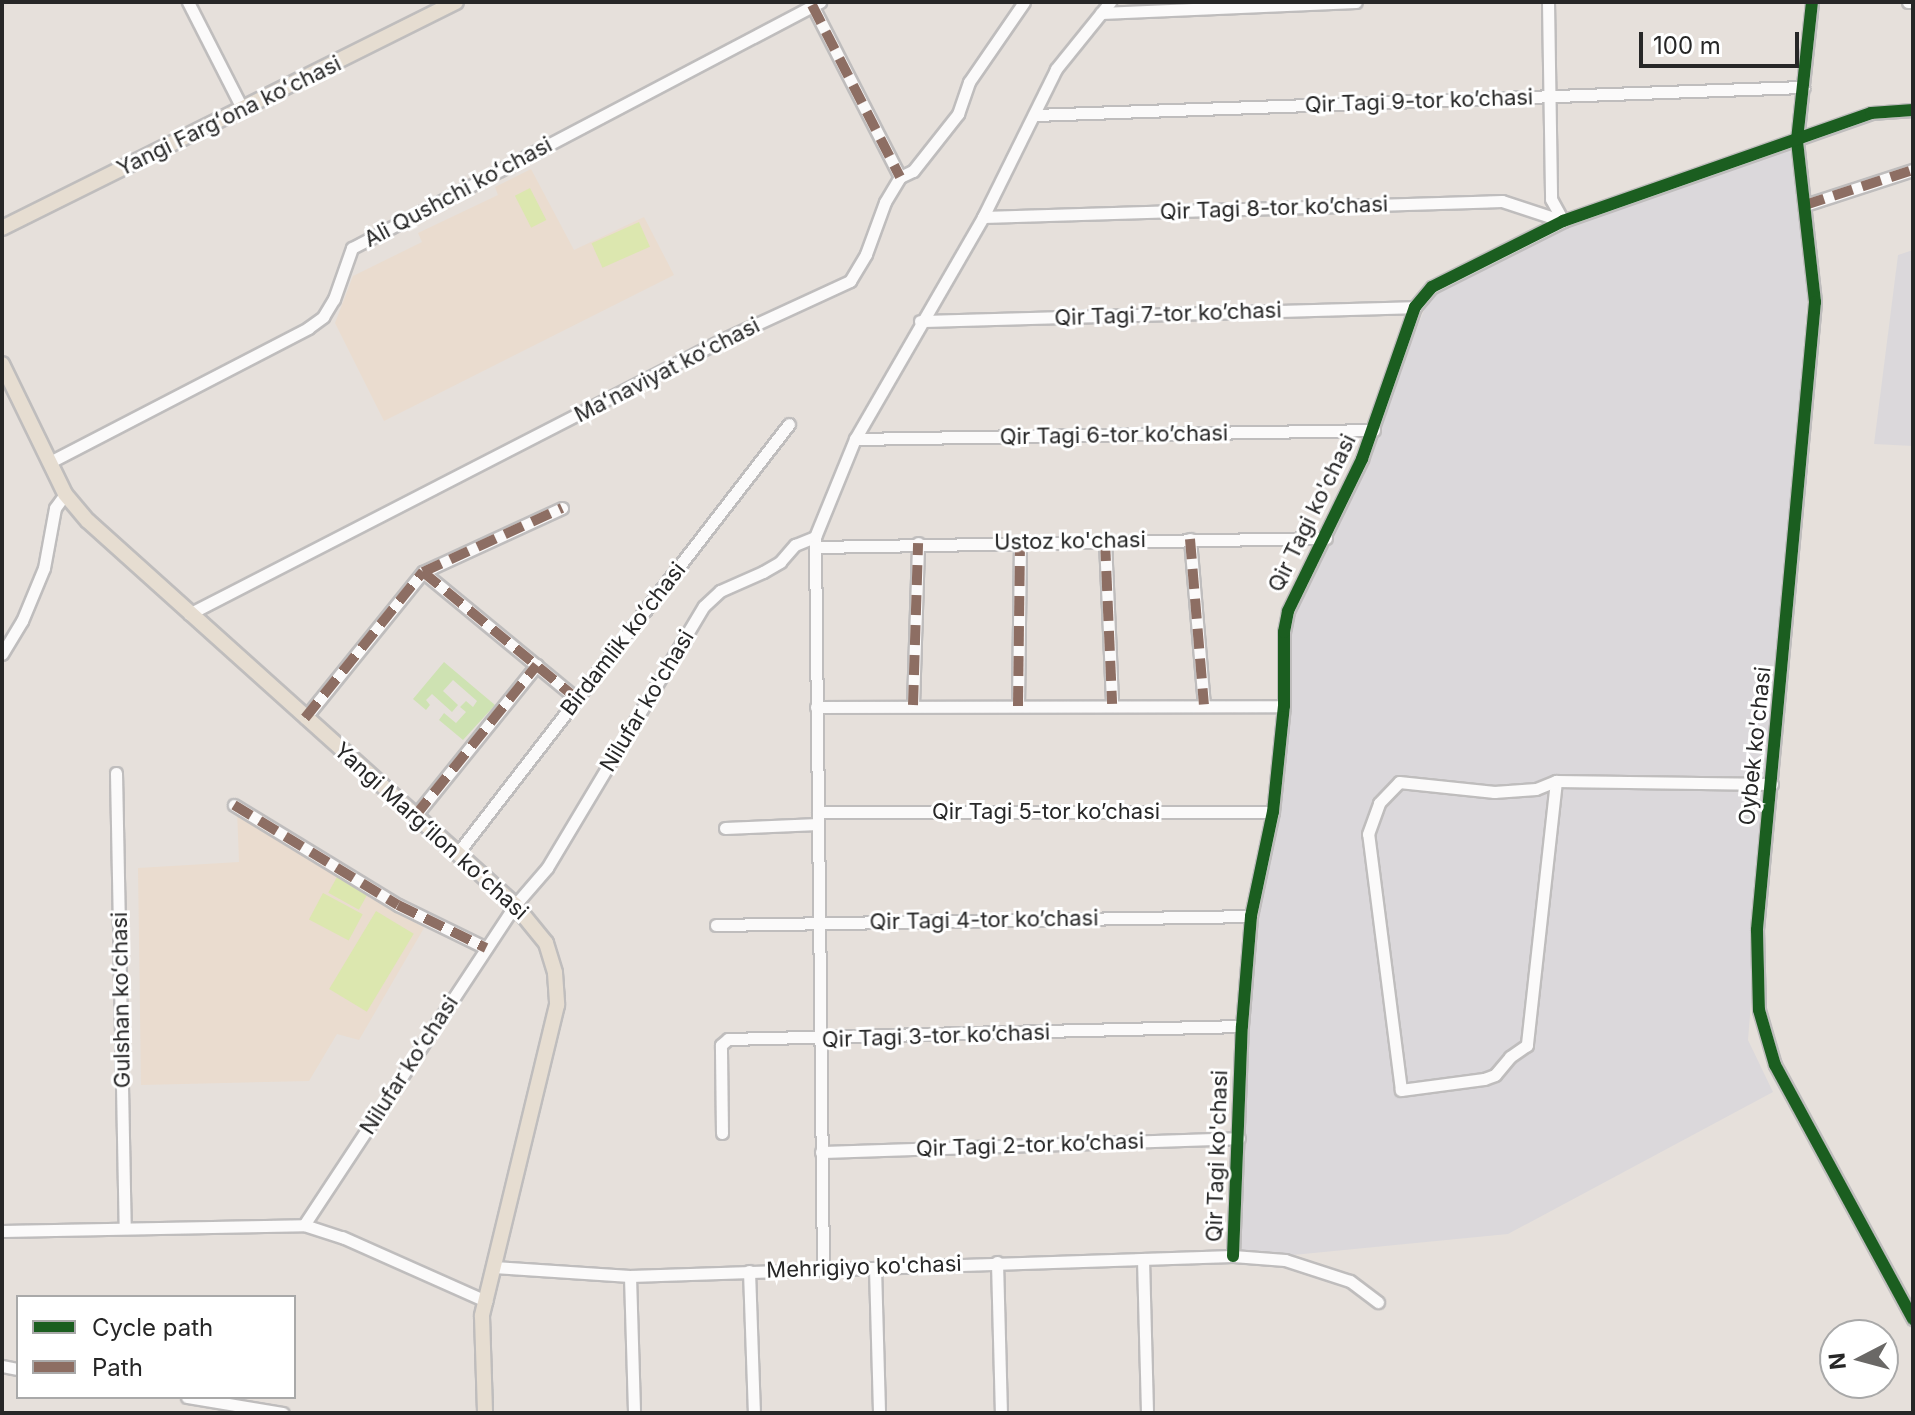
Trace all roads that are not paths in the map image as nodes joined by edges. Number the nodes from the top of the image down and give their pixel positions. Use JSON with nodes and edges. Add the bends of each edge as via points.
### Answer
{"nodes":[{"id":1,"x":188,"y":2,"type":"edge"},
{"id":2,"x":456,"y":2,"type":"edge"},
{"id":3,"x":1024,"y":2,"type":"edge"},
{"id":4,"x":1110,"y":2,"type":"edge"},
{"id":5,"x":1356,"y":2,"type":"edge"},
{"id":6,"x":1548,"y":2,"type":"edge"},
{"id":7,"x":1812,"y":2,"type":"edge"},
{"id":8,"x":816,"y":4,"type":"edge"},
{"id":9,"x":1101,"y":13,"type":"junction"},
{"id":10,"x":1803,"y":87,"type":"junction"},
{"id":11,"x":1548,"y":96,"type":"junction"},
{"id":12,"x":243,"y":110,"type":"junction"},
{"id":13,"x":1913,"y":110,"type":"edge"},
{"id":14,"x":1035,"y":115,"type":"junction"},
{"id":15,"x":1797,"y":141,"type":"junction"},
{"id":16,"x":1913,"y":170,"type":"edge"},
{"id":17,"x":900,"y":177,"type":"junction"},
{"id":18,"x":1805,"y":205,"type":"junction"},
{"id":19,"x":983,"y":217,"type":"junction"},
{"id":20,"x":1563,"y":221,"type":"junction"},
{"id":21,"x":2,"y":228,"type":"edge"},
{"id":22,"x":1415,"y":307,"type":"junction"},
{"id":23,"x":920,"y":321,"type":"junction"},
{"id":24,"x":2,"y":364,"type":"edge"},
{"id":25,"x":789,"y":424,"type":"dead end"},
{"id":26,"x":1374,"y":430,"type":"junction"},
{"id":27,"x":855,"y":439,"type":"junction"},
{"id":28,"x":50,"y":462,"type":"junction"},
{"id":29,"x":65,"y":494,"type":"junction"},
{"id":30,"x":562,"y":508,"type":"dead end"},
{"id":31,"x":1326,"y":538,"type":"junction"},
{"id":32,"x":1190,"y":539,"type":"junction"},
{"id":33,"x":1105,"y":541,"type":"junction"},
{"id":34,"x":815,"y":542,"type":"junction"},
{"id":35,"x":918,"y":543,"type":"junction"},
{"id":36,"x":1020,"y":543,"type":"junction"},
{"id":37,"x":423,"y":572,"type":"junction"},
{"id":38,"x":189,"y":614,"type":"junction"},
{"id":39,"x":2,"y":654,"type":"edge"},
{"id":40,"x":537,"y":665,"type":"junction"},
{"id":41,"x":577,"y":699,"type":"junction"},
{"id":42,"x":1112,"y":704,"type":"junction"},
{"id":43,"x":1204,"y":704,"type":"junction"},
{"id":44,"x":913,"y":705,"type":"junction"},
{"id":45,"x":1018,"y":706,"type":"junction"},
{"id":46,"x":1284,"y":706,"type":"junction"},
{"id":47,"x":816,"y":707,"type":"junction"},
{"id":48,"x":305,"y":718,"type":"junction"},
{"id":49,"x":116,"y":773,"type":"dead end"},
{"id":50,"x":1556,"y":781,"type":"junction"},
{"id":51,"x":1772,"y":784,"type":"junction"},
{"id":52,"x":234,"y":805,"type":"dead end"},
{"id":53,"x":1273,"y":812,"type":"junction"},
{"id":54,"x":415,"y":816,"type":"junction"},
{"id":55,"x":818,"y":818,"type":"junction"},
{"id":56,"x":725,"y":828,"type":"dead end"},
{"id":57,"x":457,"y":854,"type":"junction"},
{"id":58,"x":515,"y":905,"type":"junction"},
{"id":59,"x":1251,"y":916,"type":"junction"},
{"id":60,"x":820,"y":922,"type":"junction"},
{"id":61,"x":716,"y":925,"type":"dead end"},
{"id":62,"x":486,"y":948,"type":"junction"},
{"id":63,"x":1242,"y":1026,"type":"junction"},
{"id":64,"x":822,"y":1040,"type":"junction"},
{"id":65,"x":722,"y":1133,"type":"dead end"},
{"id":66,"x":1239,"y":1138,"type":"junction"},
{"id":67,"x":821,"y":1152,"type":"junction"},
{"id":68,"x":304,"y":1225,"type":"junction"},
{"id":69,"x":125,"y":1227,"type":"junction"},
{"id":70,"x":2,"y":1231,"type":"edge"},
{"id":71,"x":1233,"y":1256,"type":"junction"},
{"id":72,"x":1143,"y":1259,"type":"junction"},
{"id":73,"x":997,"y":1262,"type":"junction"},
{"id":74,"x":494,"y":1267,"type":"junction"},
{"id":75,"x":875,"y":1268,"type":"junction"},
{"id":76,"x":823,"y":1270,"type":"junction"},
{"id":77,"x":749,"y":1271,"type":"junction"},
{"id":78,"x":630,"y":1276,"type":"junction"},
{"id":79,"x":486,"y":1301,"type":"junction"},
{"id":80,"x":1378,"y":1302,"type":"dead end"},
{"id":81,"x":1913,"y":1319,"type":"edge"},
{"id":82,"x":199,"y":1399,"type":"edge"},
{"id":83,"x":283,"y":1413,"type":"edge"},
{"id":84,"x":485,"y":1413,"type":"edge"},
{"id":85,"x":634,"y":1413,"type":"edge"},
{"id":86,"x":754,"y":1413,"type":"edge"},
{"id":87,"x":879,"y":1413,"type":"edge"},
{"id":88,"x":1001,"y":1413,"type":"edge"},
{"id":89,"x":1147,"y":1413,"type":"edge"}],
"edges":[{"from":1,"to":12,"type":"street"},
{"from":2,"to":12,"type":"main road","name":"Yangi Fargʻona koʻchasi"},
{"from":3,"to":17,"type":"street","name":"Maʻnaviyat koʻchasi","via":[[969,82],[958,114],[913,171]]},
{"from":4,"to":9,"type":"street"},
{"from":5,"to":9,"type":"street"},
{"from":6,"to":11,"type":"street"},
{"from":7,"to":10,"type":"street","name":"Oybek ko'chasi"},
{"from":8,"to":17,"type":"street"},
{"from":8,"to":28,"type":"street","name":"Ali Qushchi koʻchasi","via":[[352,248],[334,299],[308,328]]},
{"from":9,"to":14,"type":"street","via":[[1056,69]]},
{"from":10,"to":11,"type":"street","name":"Qir Tagi 9-tor koʼchasi"},
{"from":10,"to":15,"type":"street","name":"Oybek ko'chasi"},
{"from":11,"to":14,"type":"street","name":"Qir Tagi 9-tor koʼchasi"},
{"from":11,"to":20,"type":"street","via":[[1551,199]]},
{"from":12,"to":21,"type":"main road","name":"Yangi Fargʻona koʻchasi"},
{"from":13,"to":15,"type":"street","name":"Qir Tagi ko'chasi","via":[[1871,113]]},
{"from":14,"to":19,"type":"street"},
{"from":15,"to":18,"type":"street","name":"Oybek ko'chasi"},
{"from":15,"to":20,"type":"street","name":"Qir Tagi ko'chasi"},
{"from":16,"to":18,"type":"street"},
{"from":17,"to":38,"type":"street","name":"Maʻnaviyat koʻchasi","via":[[850,281],[722,340]]},
{"from":18,"to":51,"type":"street","name":"Oybek ko'chasi","via":[[1815,302]]},
{"from":19,"to":20,"type":"street","name":"Qir Tagi 8-tor koʼchasi","via":[[1502,201]]},
{"from":19,"to":23,"type":"street"},
{"from":20,"to":22,"type":"street","name":"Qir Tagi ko'chasi","via":[[1432,287]]},
{"from":22,"to":23,"type":"street","name":"Qir Tagi 7-tor koʼchasi"},
{"from":22,"to":26,"type":"street","name":"Qir Tagi ko'chasi"},
{"from":23,"to":27,"type":"street"},
{"from":24,"to":28,"type":"main road","name":"Yangi Margʻilon koʻchasi"},
{"from":25,"to":41,"type":"street","name":"Birdamlik koʻchasi"},
{"from":26,"to":27,"type":"street","name":"Qir Tagi 6-tor koʼchasi"},
{"from":26,"to":31,"type":"street","name":"Qir Tagi ko'chasi"},
{"from":27,"to":34,"type":"street"},
{"from":28,"to":29,"type":"main road","name":"Yangi Margʻilon koʻchasi"},
{"from":29,"to":38,"type":"main road","name":"Yangi Margʻilon koʻchasi"},
{"from":29,"to":39,"type":"street","via":[[55,508],[44,568]]},
{"from":30,"to":37,"type":"street"},
{"from":31,"to":32,"type":"street","name":"Ustoz ko'chasi"},
{"from":31,"to":46,"type":"street","name":"Qir Tagi ko'chasi","via":[[1288,611]]},
{"from":32,"to":33,"type":"street","name":"Ustoz ko'chasi"},
{"from":32,"to":43,"type":"street"},
{"from":33,"to":36,"type":"street","name":"Ustoz ko'chasi"},
{"from":33,"to":42,"type":"street"},
{"from":34,"to":35,"type":"street","name":"Ustoz ko'chasi"},
{"from":34,"to":47,"type":"street"},
{"from":34,"to":58,"type":"street","name":"Nilufar ko'chasi","via":[[795,545],[780,562],[720,591],[704,606],[547,868]]},
{"from":35,"to":36,"type":"street","name":"Ustoz ko'chasi"},
{"from":35,"to":44,"type":"street"},
{"from":36,"to":45,"type":"street"},
{"from":37,"to":40,"type":"street"},
{"from":37,"to":48,"type":"street"},
{"from":38,"to":48,"type":"main road","name":"Yangi Margʻilon koʻchasi"},
{"from":40,"to":41,"type":"street"},
{"from":40,"to":54,"type":"street"},
{"from":41,"to":57,"type":"street","name":"Birdamlik koʻchasi"},
{"from":42,"to":43,"type":"street"},
{"from":42,"to":45,"type":"street"},
{"from":43,"to":46,"type":"street"},
{"from":44,"to":45,"type":"street"},
{"from":44,"to":47,"type":"street"},
{"from":46,"to":53,"type":"street","name":"Qir Tagi ko'chasi"},
{"from":47,"to":55,"type":"street"},
{"from":48,"to":54,"type":"main road","name":"Yangi Margʻilon koʻchasi"},
{"from":49,"to":69,"type":"street","name":"Gulshan koʻchasi"},
{"from":50,"to":50,"type":"street","via":[[1536,789],[1494,792],[1399,782],[1379,803],[1368,834],[1401,1090],[1484,1079],[1527,1045]]},
{"from":50,"to":51,"type":"street"},
{"from":51,"to":81,"type":"street","name":"Oybek ko'chasi","via":[[1757,930],[1759,1010],[1775,1065]]},
{"from":52,"to":62,"type":"street","via":[[398,905]]},
{"from":53,"to":55,"type":"street","name":"Qir Tagi 5-tor koʼchasi"},
{"from":53,"to":59,"type":"street","name":"Qir Tagi ko'chasi"},
{"from":54,"to":57,"type":"main road","name":"Yangi Margʻilon koʻchasi"},
{"from":55,"to":56,"type":"street","name":"Qir Tagi 5-tor koʼchasi"},
{"from":55,"to":60,"type":"street"},
{"from":57,"to":58,"type":"main road","name":"Yangi Margʻilon koʻchasi"},
{"from":58,"to":62,"type":"street","name":"Nilufar koʻchasi"},
{"from":58,"to":74,"type":"main road","name":"Yangi Margʻilon koʻchasi","via":[[537,929],[552,958],[557,1005]]},
{"from":59,"to":60,"type":"street","name":"Qir Tagi 4-tor koʼchasi"},
{"from":59,"to":63,"type":"street","name":"Qir Tagi ko'chasi"},
{"from":60,"to":61,"type":"street","name":"Qir Tagi 4-tor koʼchasi"},
{"from":60,"to":64,"type":"street"},
{"from":62,"to":68,"type":"street","name":"Nilufar koʻchasi"},
{"from":63,"to":64,"type":"street","name":"Qir Tagi 3-tor koʼchasi"},
{"from":63,"to":66,"type":"street","name":"Qir Tagi ko'chasi"},
{"from":64,"to":65,"type":"street","name":"Qir Tagi 3-tor koʼchasi","via":[[728,1039],[721,1045]]},
{"from":64,"to":67,"type":"street"},
{"from":66,"to":67,"type":"street","name":"Qir Tagi 2-tor koʼchasi"},
{"from":66,"to":71,"type":"street","name":"Qir Tagi ko'chasi"},
{"from":67,"to":76,"type":"street"},
{"from":68,"to":69,"type":"street"},
{"from":68,"to":79,"type":"street"},
{"from":69,"to":70,"type":"street"},
{"from":71,"to":72,"type":"street","name":"Mehrigiyo ko'chasi"},
{"from":71,"to":80,"type":"street","name":"Mehrigiyo ko'chasi","via":[[1285,1260],[1350,1281]]},
{"from":72,"to":73,"type":"street","name":"Mehrigiyo ko'chasi"},
{"from":72,"to":89,"type":"street"},
{"from":73,"to":75,"type":"street","name":"Mehrigiyo ko'chasi"},
{"from":73,"to":88,"type":"street"},
{"from":74,"to":78,"type":"street","name":"Mehrigiyo ko'chasi"},
{"from":74,"to":79,"type":"main road","name":"Yangi Margʻilon koʻchasi"},
{"from":75,"to":76,"type":"street","name":"Mehrigiyo ko'chasi"},
{"from":75,"to":87,"type":"street"},
{"from":76,"to":77,"type":"street","name":"Mehrigiyo ko'chasi"},
{"from":77,"to":78,"type":"street","name":"Mehrigiyo ko'chasi"},
{"from":77,"to":86,"type":"street"},
{"from":78,"to":85,"type":"street"},
{"from":79,"to":84,"type":"main road","name":"Yangi Margʻilon koʻchasi"},
{"from":82,"to":83,"type":"street"}]}
